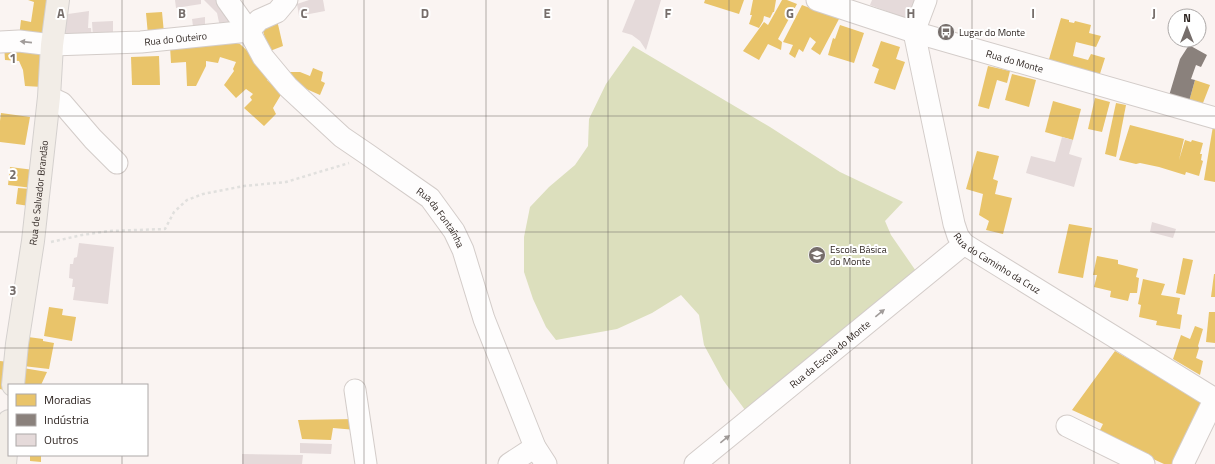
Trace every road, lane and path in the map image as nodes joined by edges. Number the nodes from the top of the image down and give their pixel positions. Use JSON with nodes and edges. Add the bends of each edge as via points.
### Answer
{"nodes":[{"id":1,"x":58,"y":0,"type":"edge"},
{"id":2,"x":228,"y":0,"type":"edge"},
{"id":3,"x":287,"y":0,"type":"edge"},
{"id":4,"x":817,"y":0,"type":"edge"},
{"id":5,"x":926,"y":0,"type":"edge"},
{"id":6,"x":249,"y":32,"type":"junction"},
{"id":7,"x":914,"y":32,"type":"junction"},
{"id":8,"x":0,"y":42,"type":"edge"},
{"id":9,"x":52,"y":45,"type":"junction"},
{"id":10,"x":49,"y":97,"type":"junction"},
{"id":11,"x":1215,"y":118,"type":"edge"},
{"id":12,"x":367,"y":154,"type":"junction"},
{"id":13,"x":117,"y":163,"type":"dead end"},
{"id":14,"x":32,"y":241,"type":"junction"},
{"id":15,"x":964,"y":244,"type":"junction"},
{"id":16,"x":12,"y":384,"type":"edge"},
{"id":17,"x":355,"y":390,"type":"dead end"},
{"id":18,"x":1215,"y":399,"type":"edge"},
{"id":19,"x":1067,"y":426,"type":"dead end"},
{"id":20,"x":8,"y":432,"type":"edge"},
{"id":21,"x":540,"y":455,"type":"edge"},
{"id":22,"x":5,"y":464,"type":"edge"},
{"id":23,"x":366,"y":464,"type":"edge"},
{"id":24,"x":509,"y":464,"type":"edge"},
{"id":25,"x":695,"y":464,"type":"edge"},
{"id":26,"x":1144,"y":464,"type":"edge"},
{"id":27,"x":1183,"y":464,"type":"edge"}],
"edges":[{"from":1,"to":9,"type":"main road","name":"Rua de Salvador Brandão"},
{"from":2,"to":6,"type":"street","name":"Rua da Fontaínha"},
{"from":3,"to":6,"type":"street","via":[[277,12],[259,20]]},
{"from":4,"to":7,"type":"street","name":"Rua do Monte"},
{"from":5,"to":7,"type":"street"},
{"from":6,"to":9,"type":"street","name":"Rua do Outeiro","via":[[141,42]]},
{"from":6,"to":12,"type":"street","name":"Rua da Fontaínha","via":[[263,57],[288,87],[342,137]]},
{"from":7,"to":11,"type":"street","name":"Rua do Monte"},
{"from":7,"to":15,"type":"street","name":"Rua do Caminho da Cruz","via":[[955,231]]},
{"from":9,"to":8,"type":"street","name":"Rua do Outeiro","one_way":true,"via":[[19,41]]},
{"from":9,"to":10,"type":"main road","name":"Rua de Salvador Brandão"},
{"from":10,"to":13,"type":"street","via":[[62,103]]},
{"from":10,"to":14,"type":"main road","name":"Rua de Salvador Brandão"},
{"from":12,"to":14,"type":"path","via":[[361,159],[286,182],[244,186],[203,194],[187,200],[174,212],[165,229],[110,231],[42,244]]},
{"from":12,"to":21,"type":"street","name":"Rua da Fontaínha","via":[[430,198],[454,231],[463,250],[484,319]]},
{"from":14,"to":16,"type":"main road","name":"Rua de Salvador Brandão"},
{"from":15,"to":18,"type":"street","name":"Rua do Caminho da Cruz"},
{"from":25,"to":15,"type":"street","name":"Rua da Escola do Monte","one_way":true},
{"from":17,"to":23,"type":"street"},
{"from":18,"to":27,"type":"street"},
{"from":19,"to":26,"type":"street"},
{"from":20,"to":22,"type":"main road"},
{"from":21,"to":24,"type":"street"}]}
